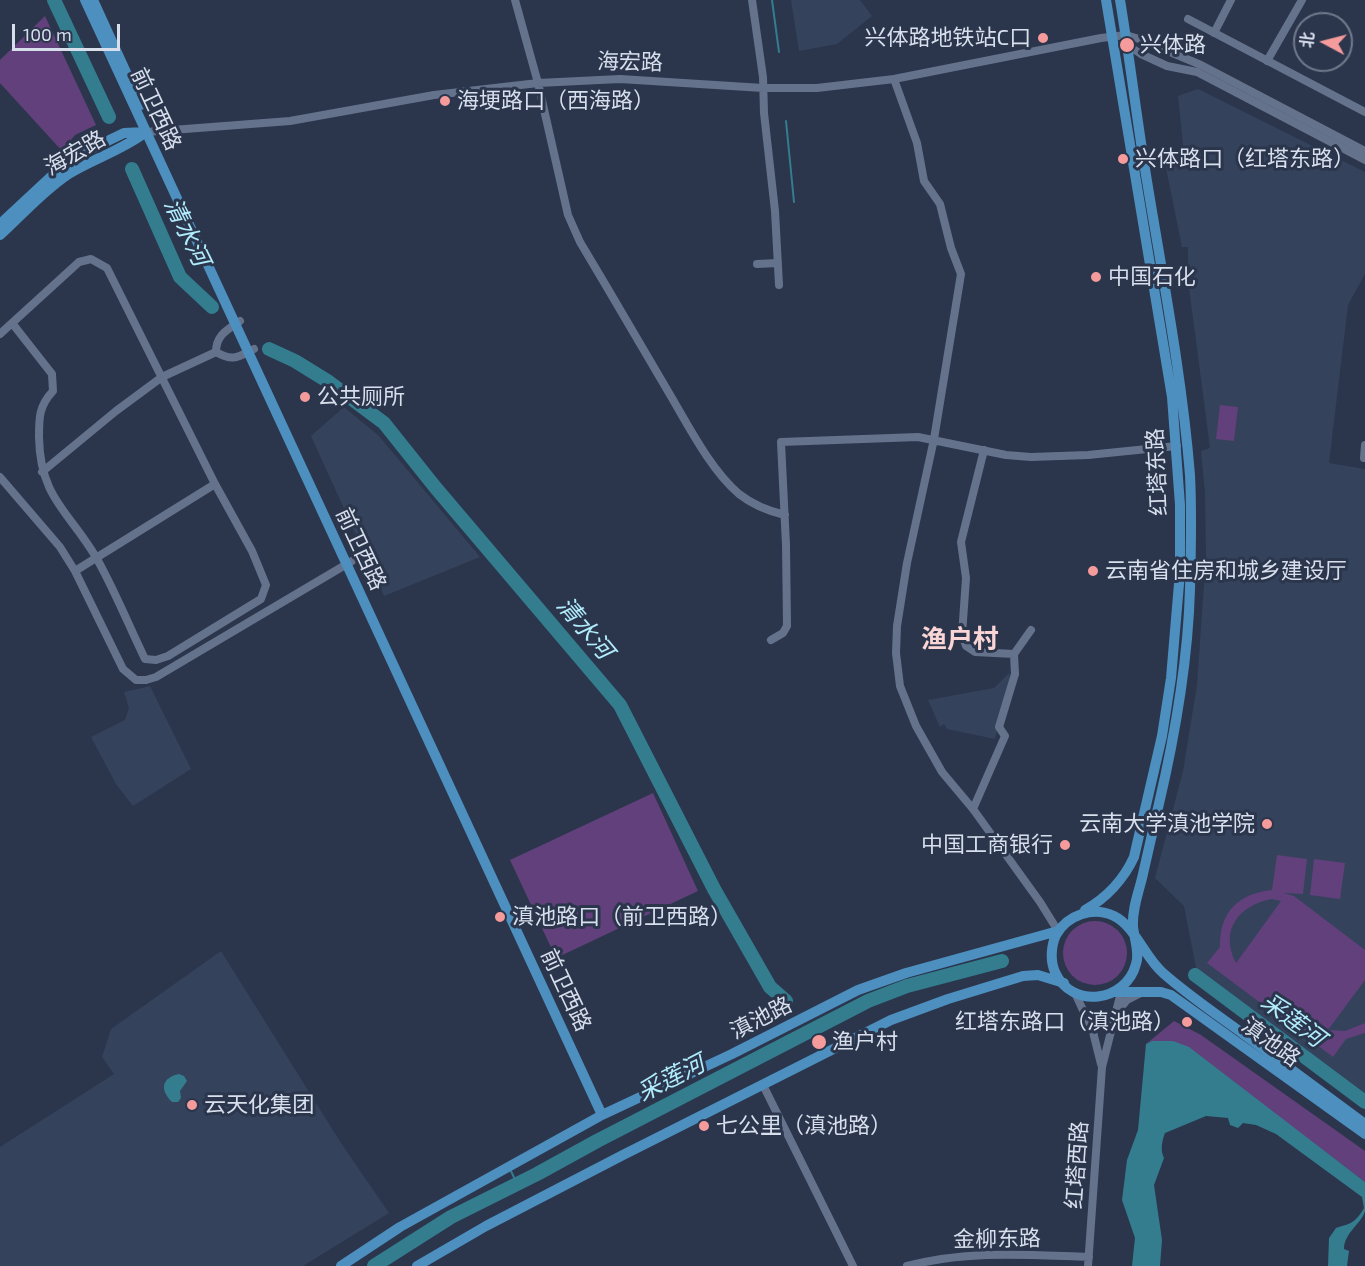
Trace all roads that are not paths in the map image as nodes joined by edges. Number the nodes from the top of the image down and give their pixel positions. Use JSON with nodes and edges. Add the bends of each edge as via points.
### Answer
{"nodes":[{"id":1,"x":85,"y":0,"type":"edge"},
{"id":2,"x":93,"y":0,"type":"edge"},
{"id":3,"x":515,"y":0,"type":"edge"},
{"id":4,"x":752,"y":0,"type":"edge"},
{"id":5,"x":1106,"y":0,"type":"edge"},
{"id":6,"x":1120,"y":0,"type":"edge"},
{"id":7,"x":1231,"y":0,"type":"edge"},
{"id":8,"x":1302,"y":0,"type":"edge"},
{"id":9,"x":1188,"y":19,"type":"dead end"},
{"id":10,"x":1214,"y":33,"type":"junction"},
{"id":11,"x":1113,"y":37,"type":"junction"},
{"id":12,"x":1127,"y":40,"type":"junction"},
{"id":13,"x":1267,"y":61,"type":"junction"},
{"id":14,"x":894,"y":79,"type":"junction"},
{"id":15,"x":538,"y":83,"type":"junction"},
{"id":16,"x":763,"y":88,"type":"junction"},
{"id":17,"x":1365,"y":112,"type":"edge"},
{"id":18,"x":149,"y":131,"type":"junction"},
{"id":19,"x":1365,"y":151,"type":"edge"},
{"id":20,"x":1365,"y":160,"type":"edge"},
{"id":21,"x":0,"y":224,"type":"edge"},
{"id":22,"x":0,"y":235,"type":"edge"},
{"id":23,"x":778,"y":263,"type":"junction"},
{"id":24,"x":758,"y":264,"type":"dead end"},
{"id":25,"x":779,"y":285,"type":"dead end"},
{"id":26,"x":12,"y":322,"type":"junction"},
{"id":27,"x":237,"y":323,"type":"junction"},
{"id":28,"x":0,"y":334,"type":"edge"},
{"id":29,"x":251,"y":351,"type":"junction"},
{"id":30,"x":216,"y":352,"type":"junction"},
{"id":31,"x":162,"y":377,"type":"junction"},
{"id":32,"x":934,"y":439,"type":"junction"},
{"id":33,"x":1365,"y":445,"type":"edge"},
{"id":34,"x":1177,"y":446,"type":"junction"},
{"id":35,"x":984,"y":450,"type":"junction"},
{"id":36,"x":1364,"y":458,"type":"dead end"},
{"id":37,"x":42,"y":472,"type":"junction"},
{"id":38,"x":0,"y":477,"type":"edge"},
{"id":39,"x":215,"y":484,"type":"junction"},
{"id":40,"x":785,"y":515,"type":"junction"},
{"id":41,"x":97,"y":559,"type":"junction"},
{"id":42,"x":349,"y":562,"type":"junction"},
{"id":43,"x":75,"y":571,"type":"junction"},
{"id":44,"x":1031,"y":630,"type":"dead end"},
{"id":45,"x":771,"y":640,"type":"dead end"},
{"id":46,"x":1014,"y":654,"type":"junction"},
{"id":47,"x":974,"y":809,"type":"junction"},
{"id":48,"x":1074,"y":916,"type":"junction"},
{"id":49,"x":1058,"y":931,"type":"junction"},
{"id":50,"x":1134,"y":936,"type":"junction"},
{"id":51,"x":1064,"y":983,"type":"junction"},
{"id":52,"x":1119,"y":990,"type":"junction"},
{"id":53,"x":1143,"y":992,"type":"junction"},
{"id":54,"x":1076,"y":995,"type":"junction"},
{"id":55,"x":1116,"y":1013,"type":"junction"},
{"id":56,"x":1102,"y":1067,"type":"junction"},
{"id":57,"x":763,"y":1085,"type":"junction"},
{"id":58,"x":605,"y":1114,"type":"junction"},
{"id":59,"x":1365,"y":1124,"type":"edge"},
{"id":60,"x":1365,"y":1134,"type":"edge"},
{"id":61,"x":1089,"y":1262,"type":"edge"},
{"id":62,"x":421,"y":1265,"type":"edge"},
{"id":63,"x":341,"y":1266,"type":"edge"},
{"id":64,"x":853,"y":1266,"type":"edge"},
{"id":65,"x":908,"y":1266,"type":"edge"}],
"edges":[{"from":1,"to":18,"type":"main road","name":"前卫西路"},
{"from":2,"to":18,"type":"main road","name":"前卫西路"},
{"from":3,"to":15,"type":"street"},
{"from":4,"to":16,"type":"street"},
{"from":5,"to":11,"type":"main road","name":"红塔东路"},
{"from":6,"to":12,"type":"main road","name":"红塔东路"},
{"from":7,"to":10,"type":"street"},
{"from":8,"to":13,"type":"street"},
{"from":9,"to":10,"type":"street"},
{"from":10,"to":13,"type":"street"},
{"from":11,"to":12,"type":"street"},
{"from":11,"to":14,"type":"street","name":"海宏路"},
{"from":11,"to":34,"type":"main road","name":"红塔东路"},
{"from":12,"to":19,"type":"street","via":[[1139,39],[1201,65]]},
{"from":12,"to":20,"type":"street","via":[[1142,54],[1167,66],[1197,72]]},
{"from":12,"to":50,"type":"main road","name":"红塔东路","via":[[1175,353],[1190,476],[1191,521],[1184,672],[1169,760],[1134,906]]},
{"from":13,"to":17,"type":"street"},
{"from":14,"to":16,"type":"street","name":"海宏路","via":[[817,88]]},
{"from":14,"to":32,"type":"street","via":[[917,144],[924,181],[940,204],[961,274]]},
{"from":15,"to":16,"type":"street","name":"海宏路","via":[[620,79]]},
{"from":15,"to":18,"type":"street","name":"海宏路","via":[[434,95],[290,121]]},
{"from":15,"to":40,"type":"street","via":[[568,215],[580,242],[712,462],[746,500]]},
{"from":16,"to":23,"type":"street"},
{"from":18,"to":21,"type":"main road","name":"海宏路","via":[[124,132],[70,159]]},
{"from":18,"to":22,"type":"main road","name":"海宏路","via":[[68,175]]},
{"from":18,"to":27,"type":"main road","name":"前卫西路"},
{"from":23,"to":24,"type":"street"},
{"from":23,"to":25,"type":"street"},
{"from":26,"to":28,"type":"street"},
{"from":26,"to":31,"type":"street","via":[[80,262],[91,259],[107,268]]},
{"from":26,"to":37,"type":"street","via":[[52,374],[53,391],[44,401],[39,418]]},
{"from":27,"to":29,"type":"main road","name":"前卫西路"},
{"from":27,"to":30,"type":"street","via":[[219,336]]},
{"from":29,"to":30,"type":"street","via":[[236,358],[225,358]]},
{"from":29,"to":42,"type":"main road","name":"前卫西路"},
{"from":30,"to":31,"type":"street"},
{"from":31,"to":37,"type":"street"},
{"from":31,"to":39,"type":"street"},
{"from":32,"to":35,"type":"street"},
{"from":32,"to":40,"type":"street","via":[[781,442]]},
{"from":32,"to":47,"type":"street","via":[[908,563],[896,653],[900,686],[916,726],[942,772]]},
{"from":33,"to":36,"type":"street"},
{"from":34,"to":35,"type":"street","via":[[1031,457]]},
{"from":34,"to":48,"type":"main road","name":"红塔东路","via":[[1180,572],[1162,736],[1129,868],[1106,896]]},
{"from":35,"to":46,"type":"street","via":[[961,542],[966,578],[962,635],[971,651]]},
{"from":37,"to":41,"type":"street","via":[[53,497]]},
{"from":38,"to":43,"type":"street","via":[[60,547]]},
{"from":39,"to":41,"type":"street"},
{"from":39,"to":41,"type":"street","via":[[256,560],[266,585],[261,599],[168,656],[145,659]]},
{"from":40,"to":45,"type":"street","via":[[787,626]]},
{"from":41,"to":43,"type":"street"},
{"from":42,"to":43,"type":"street","via":[[146,680],[136,680],[123,669]]},
{"from":42,"to":58,"type":"main road","name":"前卫西路"},
{"from":44,"to":46,"type":"street"},
{"from":46,"to":47,"type":"street","via":[[1015,674],[999,727],[1005,736]]},
{"from":47,"to":49,"type":"street"},
{"from":48,"to":49,"type":"main road"},
{"from":48,"to":50,"type":"main road","via":[[1093,911],[1111,914],[1124,922]]},
{"from":49,"to":51,"type":"main road","via":[[1051,953],[1056,973]]},
{"from":49,"to":58,"type":"main road","name":"滇池路","via":[[858,990]]},
{"from":50,"to":52,"type":"main road","via":[[1136,965]]},
{"from":50,"to":59,"type":"main road","name":"滇池路","via":[[1159,970]]},
{"from":51,"to":54,"type":"main road"},
{"from":51,"to":57,"type":"main road","via":[[1038,975],[1023,976],[948,999],[891,1020]]},
{"from":52,"to":53,"type":"main road","name":"滇池路"},
{"from":52,"to":54,"type":"main road","via":[[1097,996]]},
{"from":52,"to":55,"type":"street"},
{"from":53,"to":55,"type":"street","via":[[1128,999]]},
{"from":53,"to":60,"type":"main road","name":"滇池路","via":[[1161,992],[1179,1000]]},
{"from":54,"to":56,"type":"street","via":[[1093,1032]]},
{"from":55,"to":56,"type":"street"},
{"from":56,"to":61,"type":"street","name":"红塔西路"},
{"from":57,"to":62,"type":"main road","via":[[570,1182]]},
{"from":57,"to":64,"type":"street"},
{"from":58,"to":63,"type":"main road","name":"滇池路","via":[[400,1227]]},
{"from":61,"to":65,"type":"street","name":"金柳东路","via":[[1009,1254],[957,1255]]}]}
